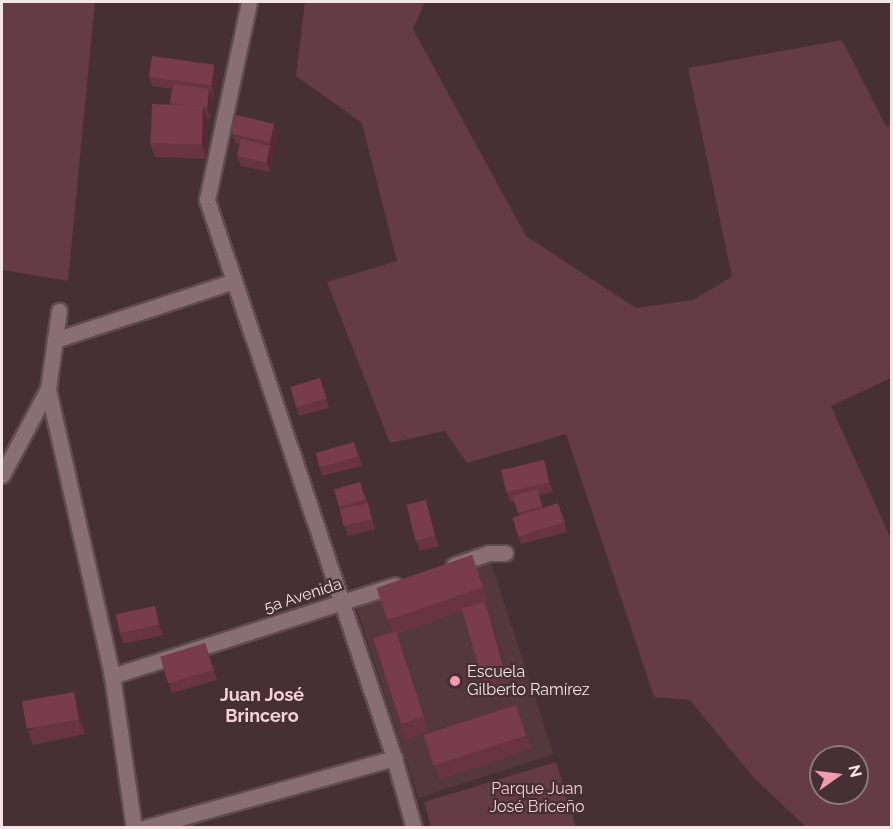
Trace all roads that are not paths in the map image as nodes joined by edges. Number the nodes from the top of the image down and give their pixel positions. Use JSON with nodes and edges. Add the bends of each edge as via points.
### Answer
{"nodes":[{"id":1,"x":249,"y":2,"type":"edge"},
{"id":2,"x":234,"y":281,"type":"junction"},
{"id":3,"x":59,"y":311,"type":"dead end"},
{"id":4,"x":55,"y":340,"type":"junction"},
{"id":5,"x":48,"y":389,"type":"junction"},
{"id":6,"x":2,"y":475,"type":"edge"},
{"id":7,"x":505,"y":553,"type":"dead end"},
{"id":8,"x":443,"y":568,"type":"edge"},
{"id":9,"x":409,"y":580,"type":"edge"},
{"id":10,"x":341,"y":603,"type":"junction"},
{"id":11,"x":112,"y":676,"type":"junction"},
{"id":12,"x":394,"y":758,"type":"junction"},
{"id":13,"x":134,"y":828,"type":"edge"},
{"id":14,"x":144,"y":828,"type":"edge"},
{"id":15,"x":414,"y":828,"type":"edge"}],
"edges":[{"from":1,"to":2,"type":"street","via":[[207,200]]},
{"from":2,"to":4,"type":"street"},
{"from":2,"to":10,"type":"street"},
{"from":3,"to":4,"type":"street"},
{"from":4,"to":5,"type":"street"},
{"from":5,"to":6,"type":"street"},
{"from":5,"to":11,"type":"street"},
{"from":7,"to":8,"type":"street","via":[[489,553]]},
{"from":9,"to":10,"type":"street","name":"5a Avenida"},
{"from":10,"to":11,"type":"street","name":"5a Avenida"},
{"from":10,"to":12,"type":"street"},
{"from":11,"to":13,"type":"street"},
{"from":12,"to":14,"type":"street"},
{"from":12,"to":15,"type":"street"}]}
